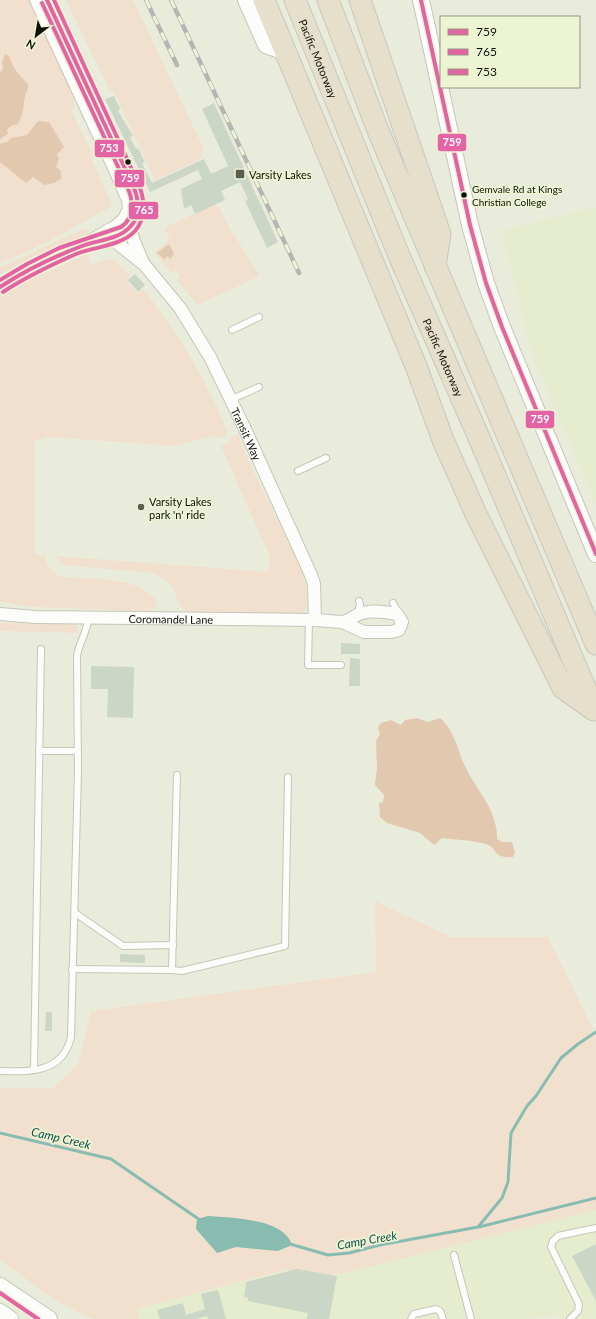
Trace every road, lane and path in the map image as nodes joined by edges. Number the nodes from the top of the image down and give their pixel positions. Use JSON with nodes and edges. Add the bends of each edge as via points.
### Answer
{"nodes":[{"id":1,"x":36,"y":0,"type":"edge"},
{"id":2,"x":47,"y":0,"type":"edge"},
{"id":3,"x":246,"y":0,"type":"edge"},
{"id":4,"x":264,"y":0,"type":"edge"},
{"id":5,"x":295,"y":0,"type":"edge"},
{"id":6,"x":328,"y":0,"type":"edge"},
{"id":7,"x":360,"y":0,"type":"edge"},
{"id":8,"x":421,"y":0,"type":"edge"},
{"id":9,"x":285,"y":52,"type":"junction"},
{"id":10,"x":440,"y":87,"type":"edge"},
{"id":11,"x":440,"y":88,"type":"edge"},
{"id":12,"x":132,"y":225,"type":"junction"},
{"id":13,"x":106,"y":239,"type":"junction"},
{"id":14,"x":83,"y":245,"type":"junction"},
{"id":15,"x":144,"y":263,"type":"junction"},
{"id":16,"x":435,"y":266,"type":"junction"},
{"id":17,"x":16,"y":276,"type":"junction"},
{"id":18,"x":0,"y":280,"type":"edge"},
{"id":19,"x":0,"y":287,"type":"edge"},
{"id":20,"x":259,"y":317,"type":"dead end"},
{"id":21,"x":232,"y":330,"type":"dead end"},
{"id":22,"x":259,"y":387,"type":"dead end"},
{"id":23,"x":230,"y":400,"type":"junction"},
{"id":24,"x":326,"y":458,"type":"dead end"},
{"id":25,"x":298,"y":471,"type":"dead end"},
{"id":26,"x":596,"y":552,"type":"edge"},
{"id":27,"x":359,"y":601,"type":"dead end"},
{"id":28,"x":393,"y":603,"type":"dead end"},
{"id":29,"x":0,"y":614,"type":"edge"},
{"id":30,"x":356,"y":616,"type":"junction"},
{"id":31,"x":88,"y":617,"type":"junction"},
{"id":32,"x":400,"y":617,"type":"junction"},
{"id":33,"x":312,"y":620,"type":"junction"},
{"id":34,"x":342,"y":622,"type":"junction"},
{"id":35,"x":360,"y":631,"type":"junction"},
{"id":36,"x":596,"y":644,"type":"edge"},
{"id":37,"x":41,"y":649,"type":"dead end"},
{"id":38,"x":341,"y":665,"type":"dead end"},
{"id":39,"x":595,"y":712,"type":"edge"},
{"id":40,"x":39,"y":752,"type":"junction"},
{"id":41,"x":78,"y":752,"type":"junction"},
{"id":42,"x":177,"y":775,"type":"dead end"},
{"id":43,"x":288,"y":777,"type":"dead end"},
{"id":44,"x":75,"y":913,"type":"junction"},
{"id":45,"x":173,"y":945,"type":"junction"},
{"id":46,"x":72,"y":969,"type":"junction"},
{"id":47,"x":172,"y":970,"type":"junction"},
{"id":48,"x":34,"y":1070,"type":"junction"},
{"id":49,"x":0,"y":1071,"type":"edge"},
{"id":50,"x":596,"y":1228,"type":"edge"},
{"id":51,"x":454,"y":1255,"type":"dead end"},
{"id":52,"x":0,"y":1286,"type":"edge"},
{"id":53,"x":0,"y":1312,"type":"edge"},
{"id":54,"x":10,"y":1319,"type":"edge"},
{"id":55,"x":49,"y":1319,"type":"edge"},
{"id":56,"x":411,"y":1319,"type":"edge"},
{"id":57,"x":443,"y":1319,"type":"edge"},
{"id":58,"x":471,"y":1319,"type":"edge"},
{"id":59,"x":570,"y":1319,"type":"edge"}],
"edges":[{"from":1,"to":14,"type":"street","via":[[128,200],[129,210],[120,223]]},
{"from":2,"to":12,"type":"street","via":[[135,192],[139,206]]},
{"from":3,"to":9,"type":"main road","via":[[266,44]]},
{"from":4,"to":9,"type":"highway"},
{"from":5,"to":39,"type":"highway","name":"Pacific Motorway","via":[[400,258]]},
{"from":6,"to":16,"type":"highway","via":[[377,128]]},
{"from":7,"to":16,"type":"highway","via":[[440,234]]},
{"from":8,"to":10,"type":"main road"},
{"from":9,"to":39,"type":"highway","via":[[396,316],[443,440],[476,514],[563,688]]},
{"from":11,"to":26,"type":"main road","via":[[470,225],[486,283]]},
{"from":12,"to":13,"type":"street","via":[[125,232]]},
{"from":12,"to":15,"type":"street","name":"Transit Way","via":[[132,236]]},
{"from":13,"to":14,"type":"street"},
{"from":13,"to":15,"type":"street","name":"Transit Way","via":[[116,242]]},
{"from":14,"to":17,"type":"street"},
{"from":15,"to":23,"type":"street","name":"Transit Way","via":[[195,331]]},
{"from":16,"to":36,"type":"highway"},
{"from":17,"to":18,"type":"street"},
{"from":17,"to":19,"type":"street"},
{"from":20,"to":21,"type":"lane"},
{"from":22,"to":23,"type":"lane"},
{"from":23,"to":33,"type":"street","name":"Transit Way","via":[[312,575]]},
{"from":24,"to":25,"type":"lane"},
{"from":27,"to":30,"type":"lane"},
{"from":28,"to":32,"type":"lane"},
{"from":29,"to":31,"type":"street","name":"Coromandel Lane"},
{"from":30,"to":32,"type":"street","name":"Coromandel Lane","via":[[367,612],[392,613]]},
{"from":30,"to":34,"type":"street","name":"Coromandel Lane"},
{"from":30,"to":35,"type":"lane","via":[[356,626]]},
{"from":31,"to":33,"type":"street","name":"Coromandel Lane"},
{"from":31,"to":41,"type":"lane","via":[[88,626],[77,656]]},
{"from":32,"to":35,"type":"street","name":"Coromandel Lane","via":[[401,626],[395,632]]},
{"from":33,"to":34,"type":"street","name":"Coromandel Lane"},
{"from":33,"to":38,"type":"lane","via":[[308,665]]},
{"from":34,"to":35,"type":"street","name":"Coromandel Lane"},
{"from":37,"to":40,"type":"lane"},
{"from":40,"to":41,"type":"lane"},
{"from":40,"to":48,"type":"lane"},
{"from":41,"to":44,"type":"lane"},
{"from":42,"to":45,"type":"lane"},
{"from":43,"to":47,"type":"lane","via":[[285,946],[182,971]]},
{"from":44,"to":45,"type":"lane","via":[[123,946]]},
{"from":44,"to":46,"type":"lane"},
{"from":45,"to":47,"type":"lane"},
{"from":46,"to":47,"type":"lane"},
{"from":46,"to":48,"type":"lane","via":[[70,1045],[56,1064]]},
{"from":48,"to":49,"type":"lane"},
{"from":50,"to":59,"type":"lane","via":[[558,1236],[551,1243],[579,1304],[578,1311]]},
{"from":51,"to":58,"type":"lane"},
{"from":52,"to":55,"type":"main road"},
{"from":53,"to":54,"type":"main road"},
{"from":56,"to":57,"type":"lane","via":[[414,1314],[436,1309],[440,1311]]}]}
